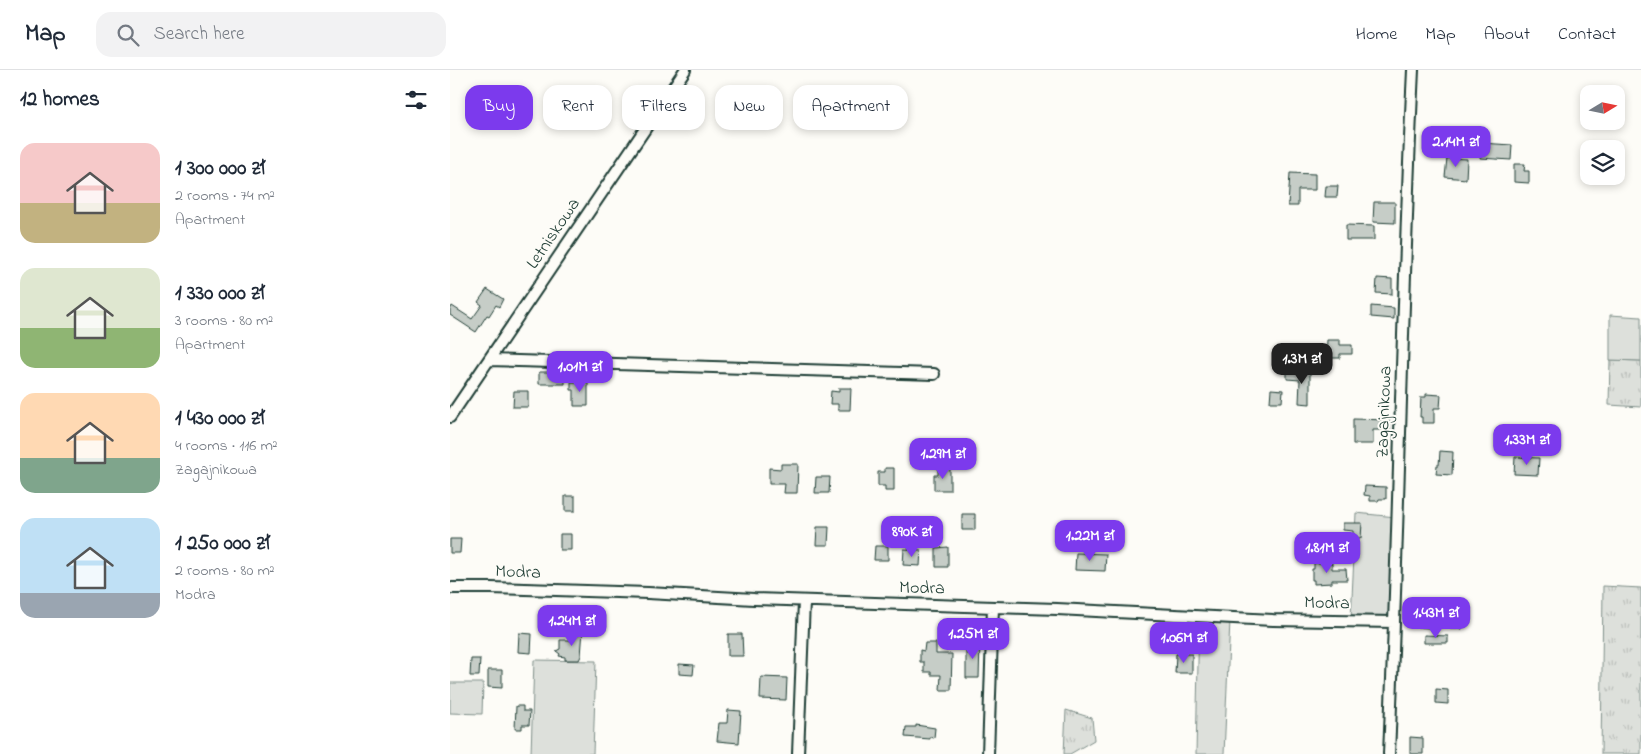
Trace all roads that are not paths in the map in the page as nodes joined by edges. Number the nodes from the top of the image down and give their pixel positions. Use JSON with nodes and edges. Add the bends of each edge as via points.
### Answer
{"nodes":[{"id":1,"x":685,"y":70,"type":"edge"},
{"id":2,"x":1413,"y":70,"type":"edge"},
{"id":3,"x":489,"y":360,"type":"junction"},
{"id":4,"x":934,"y":374,"type":"dead end"},
{"id":5,"x":450,"y":417,"type":"edge"},
{"id":6,"x":450,"y":588,"type":"edge"},
{"id":7,"x":804,"y":601,"type":"junction"},
{"id":8,"x":994,"y":607,"type":"junction"},
{"id":9,"x":1394,"y":622,"type":"junction"},
{"id":10,"x":798,"y":754,"type":"edge"},
{"id":11,"x":988,"y":754,"type":"edge"},
{"id":12,"x":1389,"y":754,"type":"edge"}],
"edges":[{"from":1,"to":3,"type":"street","name":"Letniskowa"},
{"from":2,"to":9,"type":"street","name":"Zagajnikowa"},
{"from":3,"to":4,"type":"street"},
{"from":3,"to":5,"type":"street","name":"Letniskowa"},
{"from":6,"to":7,"type":"street","name":"Modra"},
{"from":7,"to":8,"type":"street","name":"Modra"},
{"from":7,"to":10,"type":"street"},
{"from":8,"to":9,"type":"street","name":"Modra","via":[[1273,620]]},
{"from":8,"to":11,"type":"street"},
{"from":9,"to":12,"type":"street","name":"Zagajnikowa"}]}
